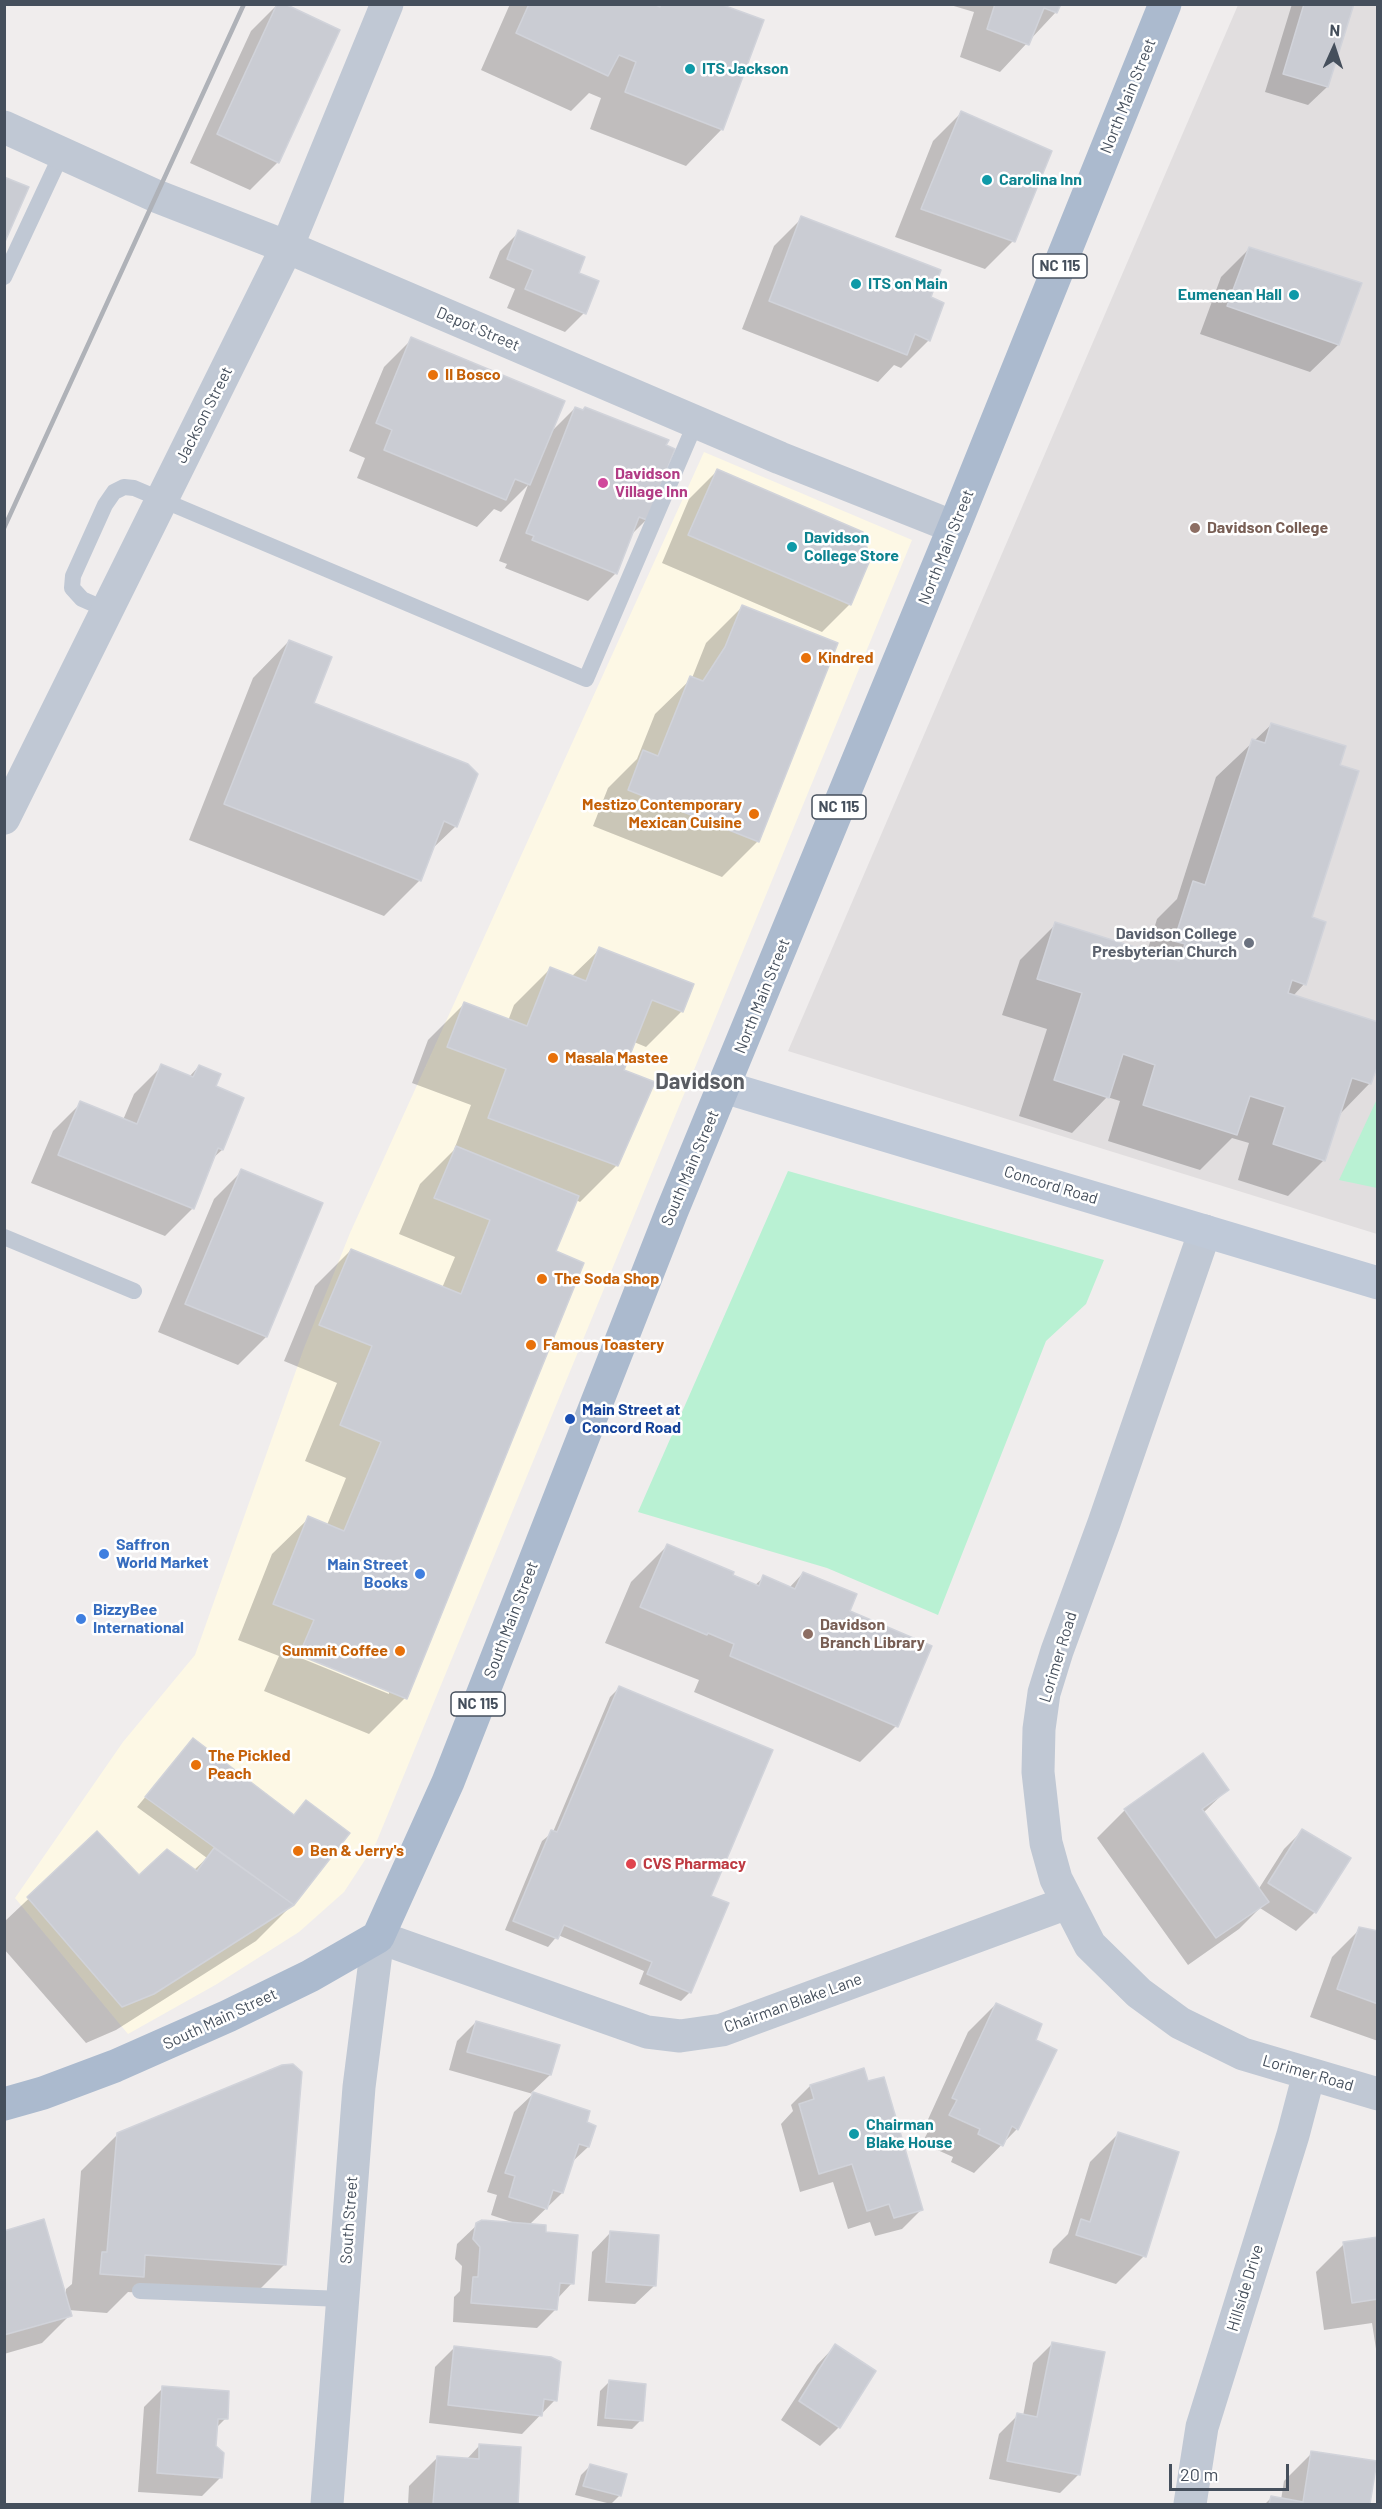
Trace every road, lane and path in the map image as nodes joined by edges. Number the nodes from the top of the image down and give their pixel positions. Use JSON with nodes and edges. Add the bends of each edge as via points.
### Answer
{"nodes":[{"id":1,"x":387,"y":4,"type":"edge"},
{"id":2,"x":1165,"y":4,"type":"edge"},
{"id":3,"x":4,"y":127,"type":"edge"},
{"id":4,"x":62,"y":153,"type":"junction"},
{"id":5,"x":287,"y":248,"type":"junction"},
{"id":6,"x":4,"y":277,"type":"edge"},
{"id":7,"x":696,"y":422,"type":"junction"},
{"id":8,"x":160,"y":501,"type":"junction"},
{"id":9,"x":954,"y":527,"type":"junction"},
{"id":10,"x":107,"y":610,"type":"junction"},
{"id":11,"x":4,"y":818,"type":"edge"},
{"id":12,"x":724,"y":1087,"type":"junction"},
{"id":13,"x":1205,"y":1231,"type":"junction"},
{"id":14,"x":4,"y":1238,"type":"edge"},
{"id":15,"x":1377,"y":1283,"type":"edge"},
{"id":16,"x":134,"y":1290,"type":"dead end"},
{"id":17,"x":1067,"y":1903,"type":"junction"},
{"id":18,"x":378,"y":1937,"type":"junction"},
{"id":19,"x":1309,"y":2074,"type":"junction"},
{"id":20,"x":1377,"y":2094,"type":"edge"},
{"id":21,"x":4,"y":2104,"type":"edge"},
{"id":22,"x":140,"y":2290,"type":"dead end"},
{"id":23,"x":342,"y":2299,"type":"junction"},
{"id":24,"x":327,"y":2505,"type":"edge"},
{"id":25,"x":1190,"y":2505,"type":"edge"}],
"edges":[{"from":1,"to":5,"type":"street","name":"Jackson Street"},
{"from":2,"to":9,"type":"main road","name":"North Main Street","number":"NC 115"},
{"from":3,"to":4,"type":"street","name":"Depot Street"},
{"from":4,"to":5,"type":"street","name":"Depot Street","via":[[156,196]]},
{"from":4,"to":6,"type":"lane"},
{"from":5,"to":7,"type":"street","name":"Depot Street"},
{"from":5,"to":8,"type":"street","name":"Jackson Street"},
{"from":7,"to":8,"type":"lane","via":[[586,679]]},
{"from":7,"to":9,"type":"street","name":"Depot Street"},
{"from":8,"to":10,"type":"street","name":"Jackson Street"},
{"from":8,"to":10,"type":"lane","via":[[124,487],[114,492],[105,505],[73,576],[72,588],[82,599]]},
{"from":9,"to":12,"type":"main road","name":"North Main Street","number":"NC 115"},
{"from":10,"to":11,"type":"street","name":"Jackson Street"},
{"from":12,"to":13,"type":"main road","name":"Concord Road"},
{"from":12,"to":18,"type":"main road","name":"South Main Street","number":"NC 115","via":[[448,1782]]},
{"from":13,"to":15,"type":"main road","name":"Concord Road"},
{"from":13,"to":17,"type":"street","name":"Lorimer Road","via":[[1044,1693],[1038,1772],[1046,1843]]},
{"from":14,"to":16,"type":"lane"},
{"from":17,"to":18,"type":"street","name":"Chairman Blake Lane","via":[[722,2030],[680,2036],[646,2032]]},
{"from":17,"to":19,"type":"street","name":"Lorimer Road","via":[[1090,1945],[1139,1993],[1180,2023],[1243,2054]]},
{"from":18,"to":21,"type":"main road","name":"South Main Street","via":[[228,2016],[115,2066]]},
{"from":18,"to":23,"type":"street","name":"South Street","via":[[359,2087]]},
{"from":19,"to":20,"type":"street","name":"Lorimer Road"},
{"from":19,"to":25,"type":"street","name":"Hillside Drive","via":[[1202,2427]]},
{"from":22,"to":23,"type":"lane"},
{"from":23,"to":24,"type":"street","name":"South Street"}]}
